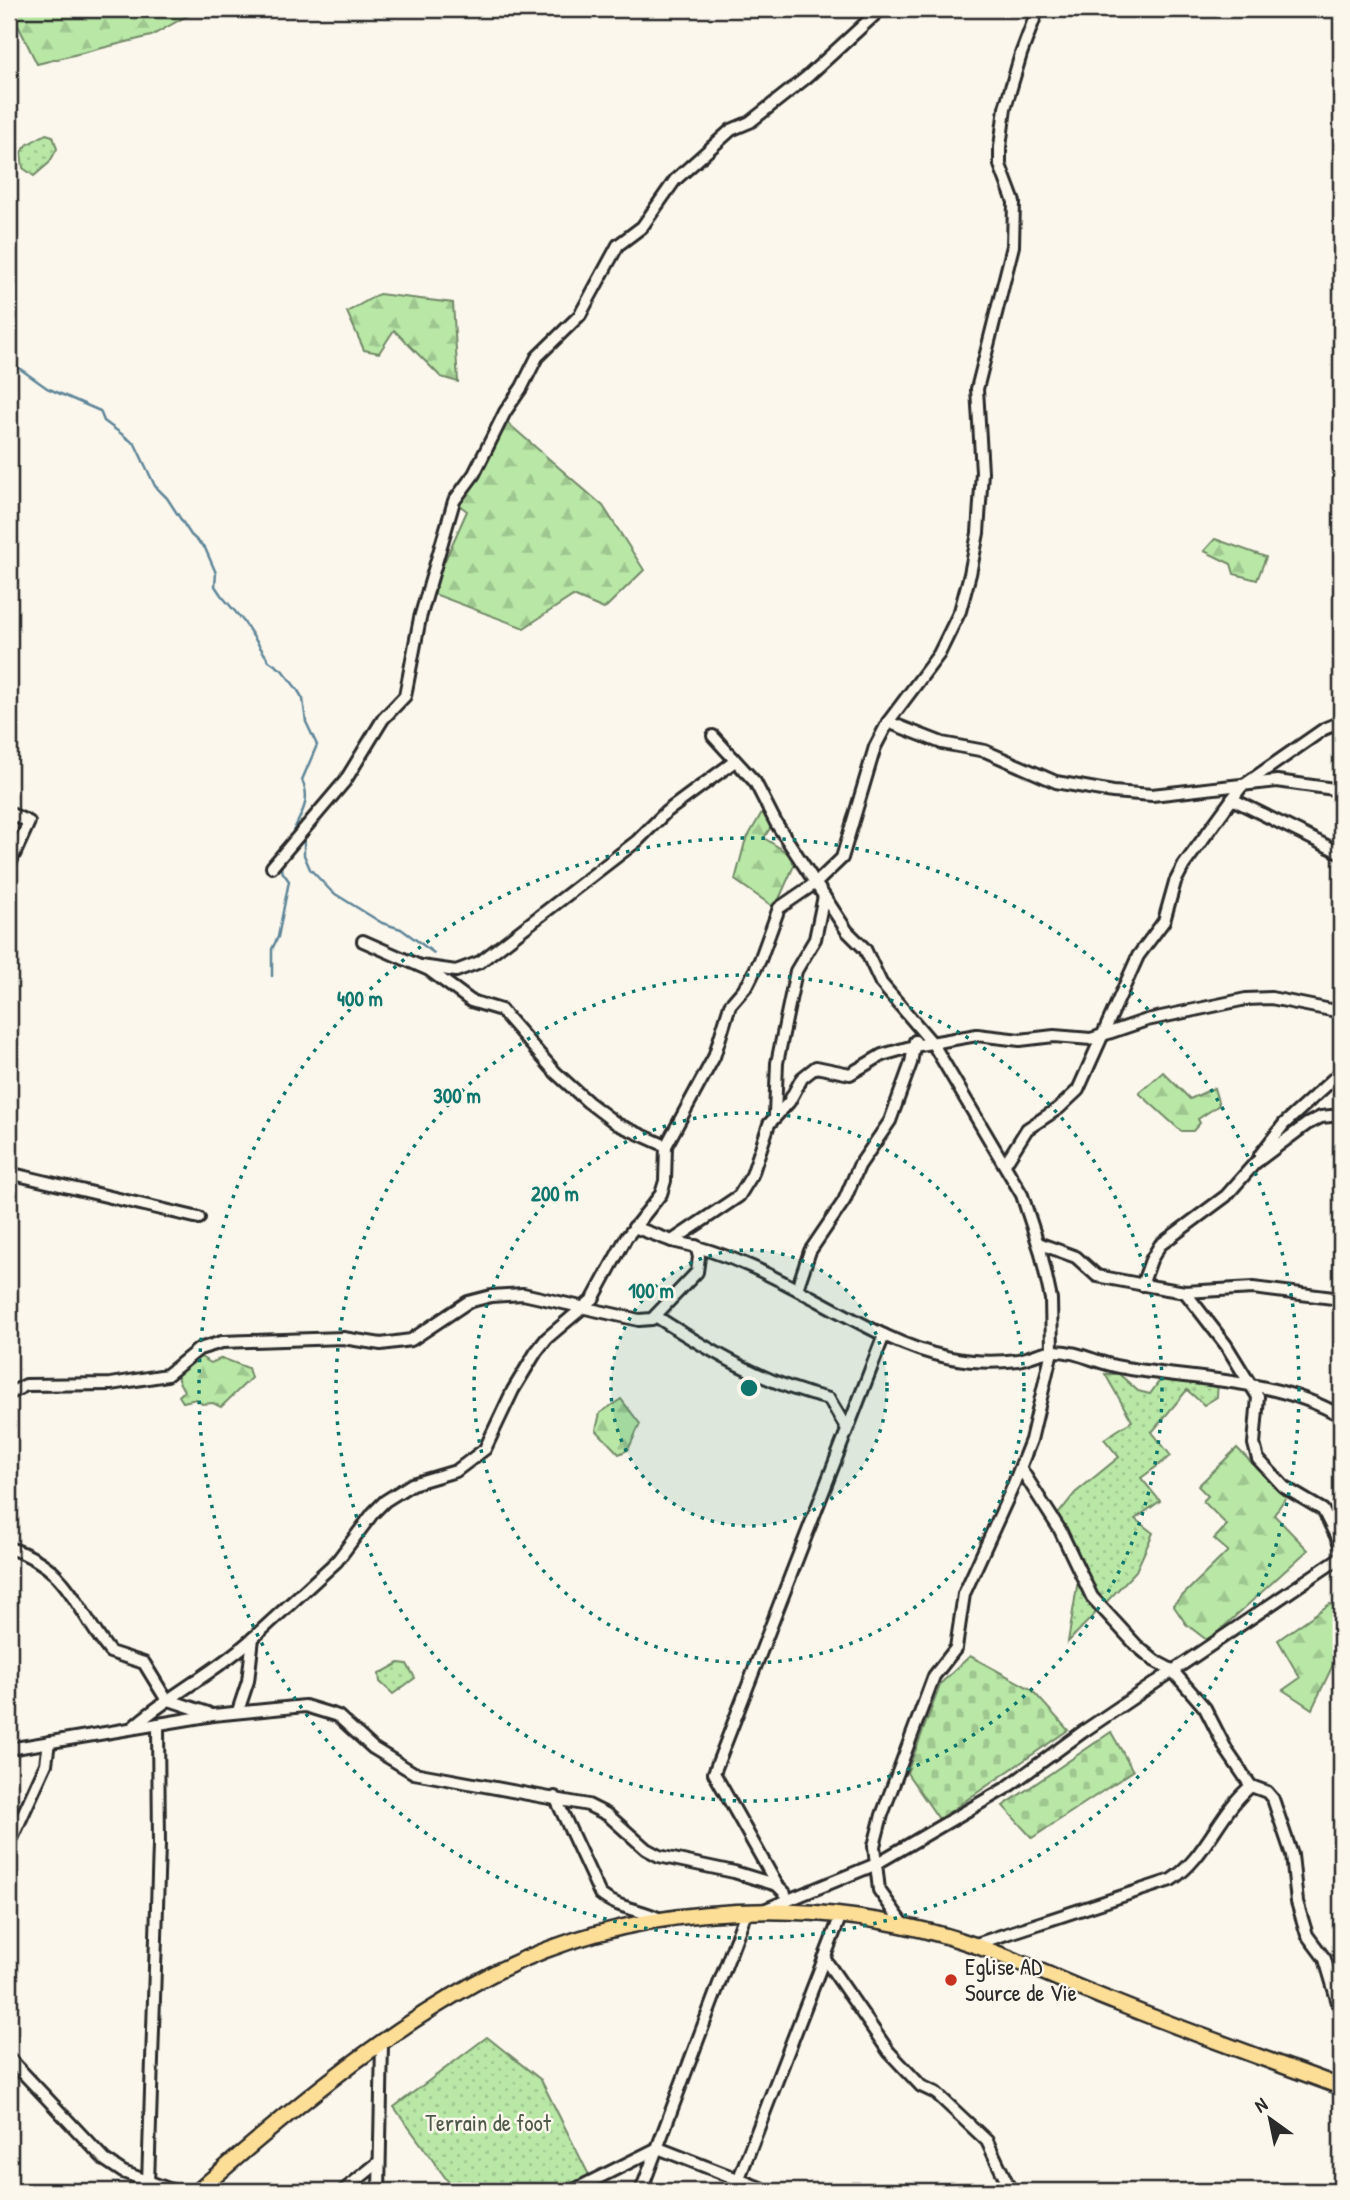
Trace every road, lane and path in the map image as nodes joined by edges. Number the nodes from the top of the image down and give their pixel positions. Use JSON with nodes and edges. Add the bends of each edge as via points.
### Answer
{"nodes":[{"id":1,"x":881,"y":9,"type":"edge"},
{"id":2,"x":1038,"y":9,"type":"edge"},
{"id":3,"x":888,"y":722,"type":"junction"},
{"id":4,"x":1341,"y":722,"type":"edge"},
{"id":5,"x":713,"y":736,"type":"dead end"},
{"id":6,"x":734,"y":761,"type":"junction"},
{"id":7,"x":1241,"y":787,"type":"junction"},
{"id":8,"x":1341,"y":790,"type":"edge"},
{"id":9,"x":1233,"y":799,"type":"junction"},
{"id":10,"x":9,"y":813,"type":"edge"},
{"id":11,"x":1341,"y":853,"type":"edge"},
{"id":12,"x":9,"y":866,"type":"edge"},
{"id":13,"x":272,"y":867,"type":"dead end"},
{"id":14,"x":817,"y":882,"type":"junction"},
{"id":15,"x":824,"y":896,"type":"junction"},
{"id":16,"x":363,"y":941,"type":"dead end"},
{"id":17,"x":421,"y":966,"type":"junction"},
{"id":18,"x":1341,"y":1012,"type":"edge"},
{"id":19,"x":918,"y":1026,"type":"junction"},
{"id":20,"x":1101,"y":1037,"type":"junction"},
{"id":21,"x":933,"y":1044,"type":"junction"},
{"id":22,"x":914,"y":1046,"type":"junction"},
{"id":23,"x":1341,"y":1072,"type":"edge"},
{"id":24,"x":775,"y":1115,"type":"junction"},
{"id":25,"x":1341,"y":1115,"type":"edge"},
{"id":26,"x":666,"y":1146,"type":"junction"},
{"id":27,"x":1255,"y":1163,"type":"junction"},
{"id":28,"x":1005,"y":1164,"type":"junction"},
{"id":29,"x":9,"y":1173,"type":"edge"},
{"id":30,"x":199,"y":1218,"type":"dead end"},
{"id":31,"x":634,"y":1227,"type":"junction"},
{"id":32,"x":672,"y":1241,"type":"junction"},
{"id":33,"x":1038,"y":1243,"type":"junction"},
{"id":34,"x":696,"y":1245,"type":"junction"},
{"id":35,"x":1142,"y":1285,"type":"junction"},
{"id":36,"x":797,"y":1289,"type":"junction"},
{"id":37,"x":1185,"y":1292,"type":"junction"},
{"id":38,"x":1341,"y":1299,"type":"edge"},
{"id":39,"x":585,"y":1307,"type":"junction"},
{"id":40,"x":657,"y":1317,"type":"junction"},
{"id":41,"x":884,"y":1335,"type":"junction"},
{"id":42,"x":1052,"y":1351,"type":"junction"},
{"id":43,"x":1250,"y":1383,"type":"junction"},
{"id":44,"x":9,"y":1394,"type":"edge"},
{"id":45,"x":1327,"y":1408,"type":"junction"},
{"id":46,"x":1341,"y":1409,"type":"edge"},
{"id":47,"x":1341,"y":1416,"type":"edge"},
{"id":48,"x":847,"y":1429,"type":"junction"},
{"id":49,"x":1021,"y":1469,"type":"junction"},
{"id":50,"x":1341,"y":1546,"type":"edge"},
{"id":51,"x":9,"y":1548,"type":"edge"},
{"id":52,"x":1341,"y":1557,"type":"edge"},
{"id":53,"x":253,"y":1638,"type":"junction"},
{"id":54,"x":1172,"y":1670,"type":"junction"},
{"id":55,"x":166,"y":1699,"type":"junction"},
{"id":56,"x":237,"y":1712,"type":"junction"},
{"id":57,"x":213,"y":1715,"type":"junction"},
{"id":58,"x":158,"y":1724,"type":"junction"},
{"id":59,"x":130,"y":1730,"type":"junction"},
{"id":60,"x":49,"y":1742,"type":"junction"},
{"id":61,"x":9,"y":1749,"type":"edge"},
{"id":62,"x":1251,"y":1786,"type":"junction"},
{"id":63,"x":555,"y":1797,"type":"junction"},
{"id":64,"x":9,"y":1845,"type":"edge"},
{"id":65,"x":9,"y":1852,"type":"edge"},
{"id":66,"x":874,"y":1865,"type":"junction"},
{"id":67,"x":9,"y":1878,"type":"edge"},
{"id":68,"x":762,"y":1911,"type":"junction"},
{"id":69,"x":746,"y":1912,"type":"junction"},
{"id":70,"x":841,"y":1915,"type":"junction"},
{"id":71,"x":664,"y":1921,"type":"junction"},
{"id":72,"x":904,"y":1926,"type":"junction"},
{"id":73,"x":973,"y":1945,"type":"junction"},
{"id":74,"x":824,"y":1958,"type":"junction"},
{"id":75,"x":1341,"y":2012,"type":"edge"},
{"id":76,"x":382,"y":2044,"type":"junction"},
{"id":77,"x":9,"y":2058,"type":"edge"},
{"id":78,"x":1341,"y":2087,"type":"edge"},
{"id":79,"x":658,"y":2148,"type":"junction"},
{"id":80,"x":379,"y":2162,"type":"junction"},
{"id":81,"x":738,"y":2179,"type":"junction"},
{"id":82,"x":149,"y":2187,"type":"edge"},
{"id":83,"x":174,"y":2191,"type":"edge"},
{"id":84,"x":198,"y":2191,"type":"edge"},
{"id":85,"x":343,"y":2191,"type":"edge"},
{"id":86,"x":379,"y":2191,"type":"edge"},
{"id":87,"x":572,"y":2191,"type":"edge"},
{"id":88,"x":641,"y":2191,"type":"edge"},
{"id":89,"x":734,"y":2191,"type":"edge"},
{"id":90,"x":768,"y":2191,"type":"edge"},
{"id":91,"x":1011,"y":2191,"type":"edge"}],
"edges":[{"from":1,"to":13,"type":"street","via":[[807,78],[750,122],[731,130],[675,180],[642,227],[618,245],[580,315],[537,357],[474,474],[454,501],[419,618],[405,696],[383,719],[345,781]]},
{"from":2,"to":3,"type":"street","via":[[1005,108],[1000,147],[1000,166],[1014,202],[1013,246],[977,389],[982,472],[970,575],[960,611],[939,654]]},
{"from":3,"to":7,"type":"street","via":[[942,743],[985,751],[1056,782],[1137,795]]},
{"from":3,"to":14,"type":"street","via":[[867,772],[851,838],[842,858]]},
{"from":4,"to":7,"type":"street"},
{"from":5,"to":6,"type":"street"},
{"from":6,"to":14,"type":"street","via":[[754,782]]},
{"from":6,"to":17,"type":"street","via":[[480,962],[456,971]]},
{"from":7,"to":8,"type":"street","via":[[1294,781]]},
{"from":7,"to":9,"type":"street"},
{"from":9,"to":11,"type":"street"},
{"from":9,"to":20,"type":"street","via":[[1184,865],[1164,921],[1138,956]]},
{"from":10,"to":12,"type":"street","via":[[29,822]]},
{"from":14,"to":15,"type":"street"},
{"from":14,"to":26,"type":"street","via":[[786,901],[775,915],[760,960],[730,1005],[714,1057]]},
{"from":15,"to":19,"type":"street","via":[[865,949],[881,983]]},
{"from":15,"to":24,"type":"street","via":[[815,939],[794,981],[777,1063]]},
{"from":16,"to":17,"type":"street"},
{"from":17,"to":26,"type":"street","via":[[471,1001],[509,1017],[556,1073],[607,1117]]},
{"from":18,"to":20,"type":"street","via":[[1271,998],[1246,999],[1147,1020]]},
{"from":19,"to":21,"type":"street"},
{"from":19,"to":22,"type":"street"},
{"from":20,"to":21,"type":"street","via":[[1054,1035],[1020,1040],[977,1035]]},
{"from":20,"to":28,"type":"street","via":[[1078,1090],[1027,1129]]},
{"from":21,"to":22,"type":"street"},
{"from":21,"to":28,"type":"street"},
{"from":22,"to":24,"type":"street","via":[[882,1055],[850,1074],[816,1067],[809,1070]]},
{"from":22,"to":36,"type":"street","via":[[887,1127],[810,1251]]},
{"from":23,"to":27,"type":"street","via":[[1284,1124]]},
{"from":24,"to":32,"type":"street","via":[[739,1196]]},
{"from":25,"to":27,"type":"street","via":[[1307,1124]]},
{"from":26,"to":31,"type":"street","via":[[661,1194]]},
{"from":27,"to":35,"type":"street","via":[[1226,1196],[1160,1245]]},
{"from":28,"to":33,"type":"street","via":[[1022,1195]]},
{"from":29,"to":30,"type":"street"},
{"from":31,"to":32,"type":"street"},
{"from":31,"to":39,"type":"street"},
{"from":32,"to":34,"type":"street"},
{"from":33,"to":35,"type":"street","via":[[1076,1257],[1097,1276]]},
{"from":33,"to":42,"type":"street","via":[[1052,1305]]},
{"from":34,"to":36,"type":"street","via":[[757,1266]]},
{"from":34,"to":40,"type":"street","via":[[697,1272]]},
{"from":35,"to":37,"type":"street"},
{"from":36,"to":41,"type":"street"},
{"from":37,"to":38,"type":"street","via":[[1253,1288]]},
{"from":37,"to":43,"type":"street"},
{"from":39,"to":40,"type":"street","via":[[639,1320]]},
{"from":39,"to":44,"type":"street","via":[[523,1294],[491,1296],[468,1302],[411,1340],[374,1344],[343,1338],[222,1342],[199,1349],[159,1377],[111,1384],[26,1385]]},
{"from":39,"to":53,"type":"street","via":[[536,1352],[478,1458],[392,1496],[373,1513],[337,1562]]},
{"from":40,"to":48,"type":"street","via":[[710,1351],[764,1377],[829,1399]]},
{"from":41,"to":42,"type":"street","via":[[961,1361],[1019,1360]]},
{"from":41,"to":48,"type":"street"},
{"from":42,"to":43,"type":"street","via":[[1084,1354],[1112,1366],[1149,1373]]},
{"from":42,"to":49,"type":"street"},
{"from":43,"to":45,"type":"street"},
{"from":43,"to":50,"type":"street","via":[[1259,1404],[1254,1444],[1258,1459],[1284,1487],[1323,1510]]},
{"from":45,"to":46,"type":"street"},
{"from":45,"to":47,"type":"street"},
{"from":48,"to":63,"type":"street","via":[[714,1773],[781,1889],[713,1866],[659,1856],[598,1809]]},
{"from":49,"to":54,"type":"street","via":[[1060,1530],[1092,1597],[1137,1646]]},
{"from":49,"to":66,"type":"street","via":[[964,1594],[956,1648],[937,1670],[882,1815]]},
{"from":51,"to":55,"type":"street","via":[[30,1555],[56,1573],[110,1652],[144,1663]]},
{"from":52,"to":54,"type":"street"},
{"from":53,"to":55,"type":"street","via":[[214,1672]]},
{"from":53,"to":56,"type":"street","via":[[248,1681]]},
{"from":54,"to":62,"type":"street","via":[[1205,1709]]},
{"from":54,"to":66,"type":"street","via":[[1006,1788]]},
{"from":55,"to":57,"type":"street"},
{"from":55,"to":59,"type":"street"},
{"from":56,"to":57,"type":"street"},
{"from":56,"to":63,"type":"street","via":[[283,1706],[319,1708],[346,1721],[373,1748],[414,1773]]},
{"from":57,"to":58,"type":"street"},
{"from":58,"to":59,"type":"street"},
{"from":58,"to":82,"type":"street"},
{"from":59,"to":60,"type":"street"},
{"from":60,"to":61,"type":"street"},
{"from":60,"to":64,"type":"street","via":[[46,1764]]},
{"from":62,"to":73,"type":"street","via":[[1191,1863],[1171,1880]]},
{"from":62,"to":75,"type":"street","via":[[1273,1799],[1292,1855],[1297,1902],[1307,1934],[1325,1959]]},
{"from":63,"to":71,"type":"street","via":[[600,1894],[611,1903]]},
{"from":65,"to":67,"type":"street"},
{"from":66,"to":68,"type":"street"},
{"from":66,"to":72,"type":"street","via":[[882,1896]]},
{"from":68,"to":69,"type":"main road"},
{"from":68,"to":70,"type":"main road"},
{"from":69,"to":71,"type":"main road"},
{"from":69,"to":79,"type":"street"},
{"from":70,"to":72,"type":"main road"},
{"from":70,"to":74,"type":"street"},
{"from":71,"to":76,"type":"main road","via":[[582,1938],[518,1962],[466,1989]]},
{"from":72,"to":73,"type":"main road"},
{"from":73,"to":78,"type":"main road"},
{"from":74,"to":81,"type":"street"},
{"from":74,"to":91,"type":"street","via":[[889,2052],[921,2086],[936,2093],[987,2141]]},
{"from":76,"to":80,"type":"street"},
{"from":76,"to":84,"type":"main road","via":[[320,2087]]},
{"from":77,"to":82,"type":"street","via":[[104,2160]]},
{"from":79,"to":81,"type":"street"},
{"from":79,"to":87,"type":"street"},
{"from":79,"to":88,"type":"street"},
{"from":80,"to":85,"type":"street"},
{"from":80,"to":86,"type":"street"},
{"from":81,"to":89,"type":"street"},
{"from":81,"to":90,"type":"street"},
{"from":82,"to":83,"type":"street"}]}
